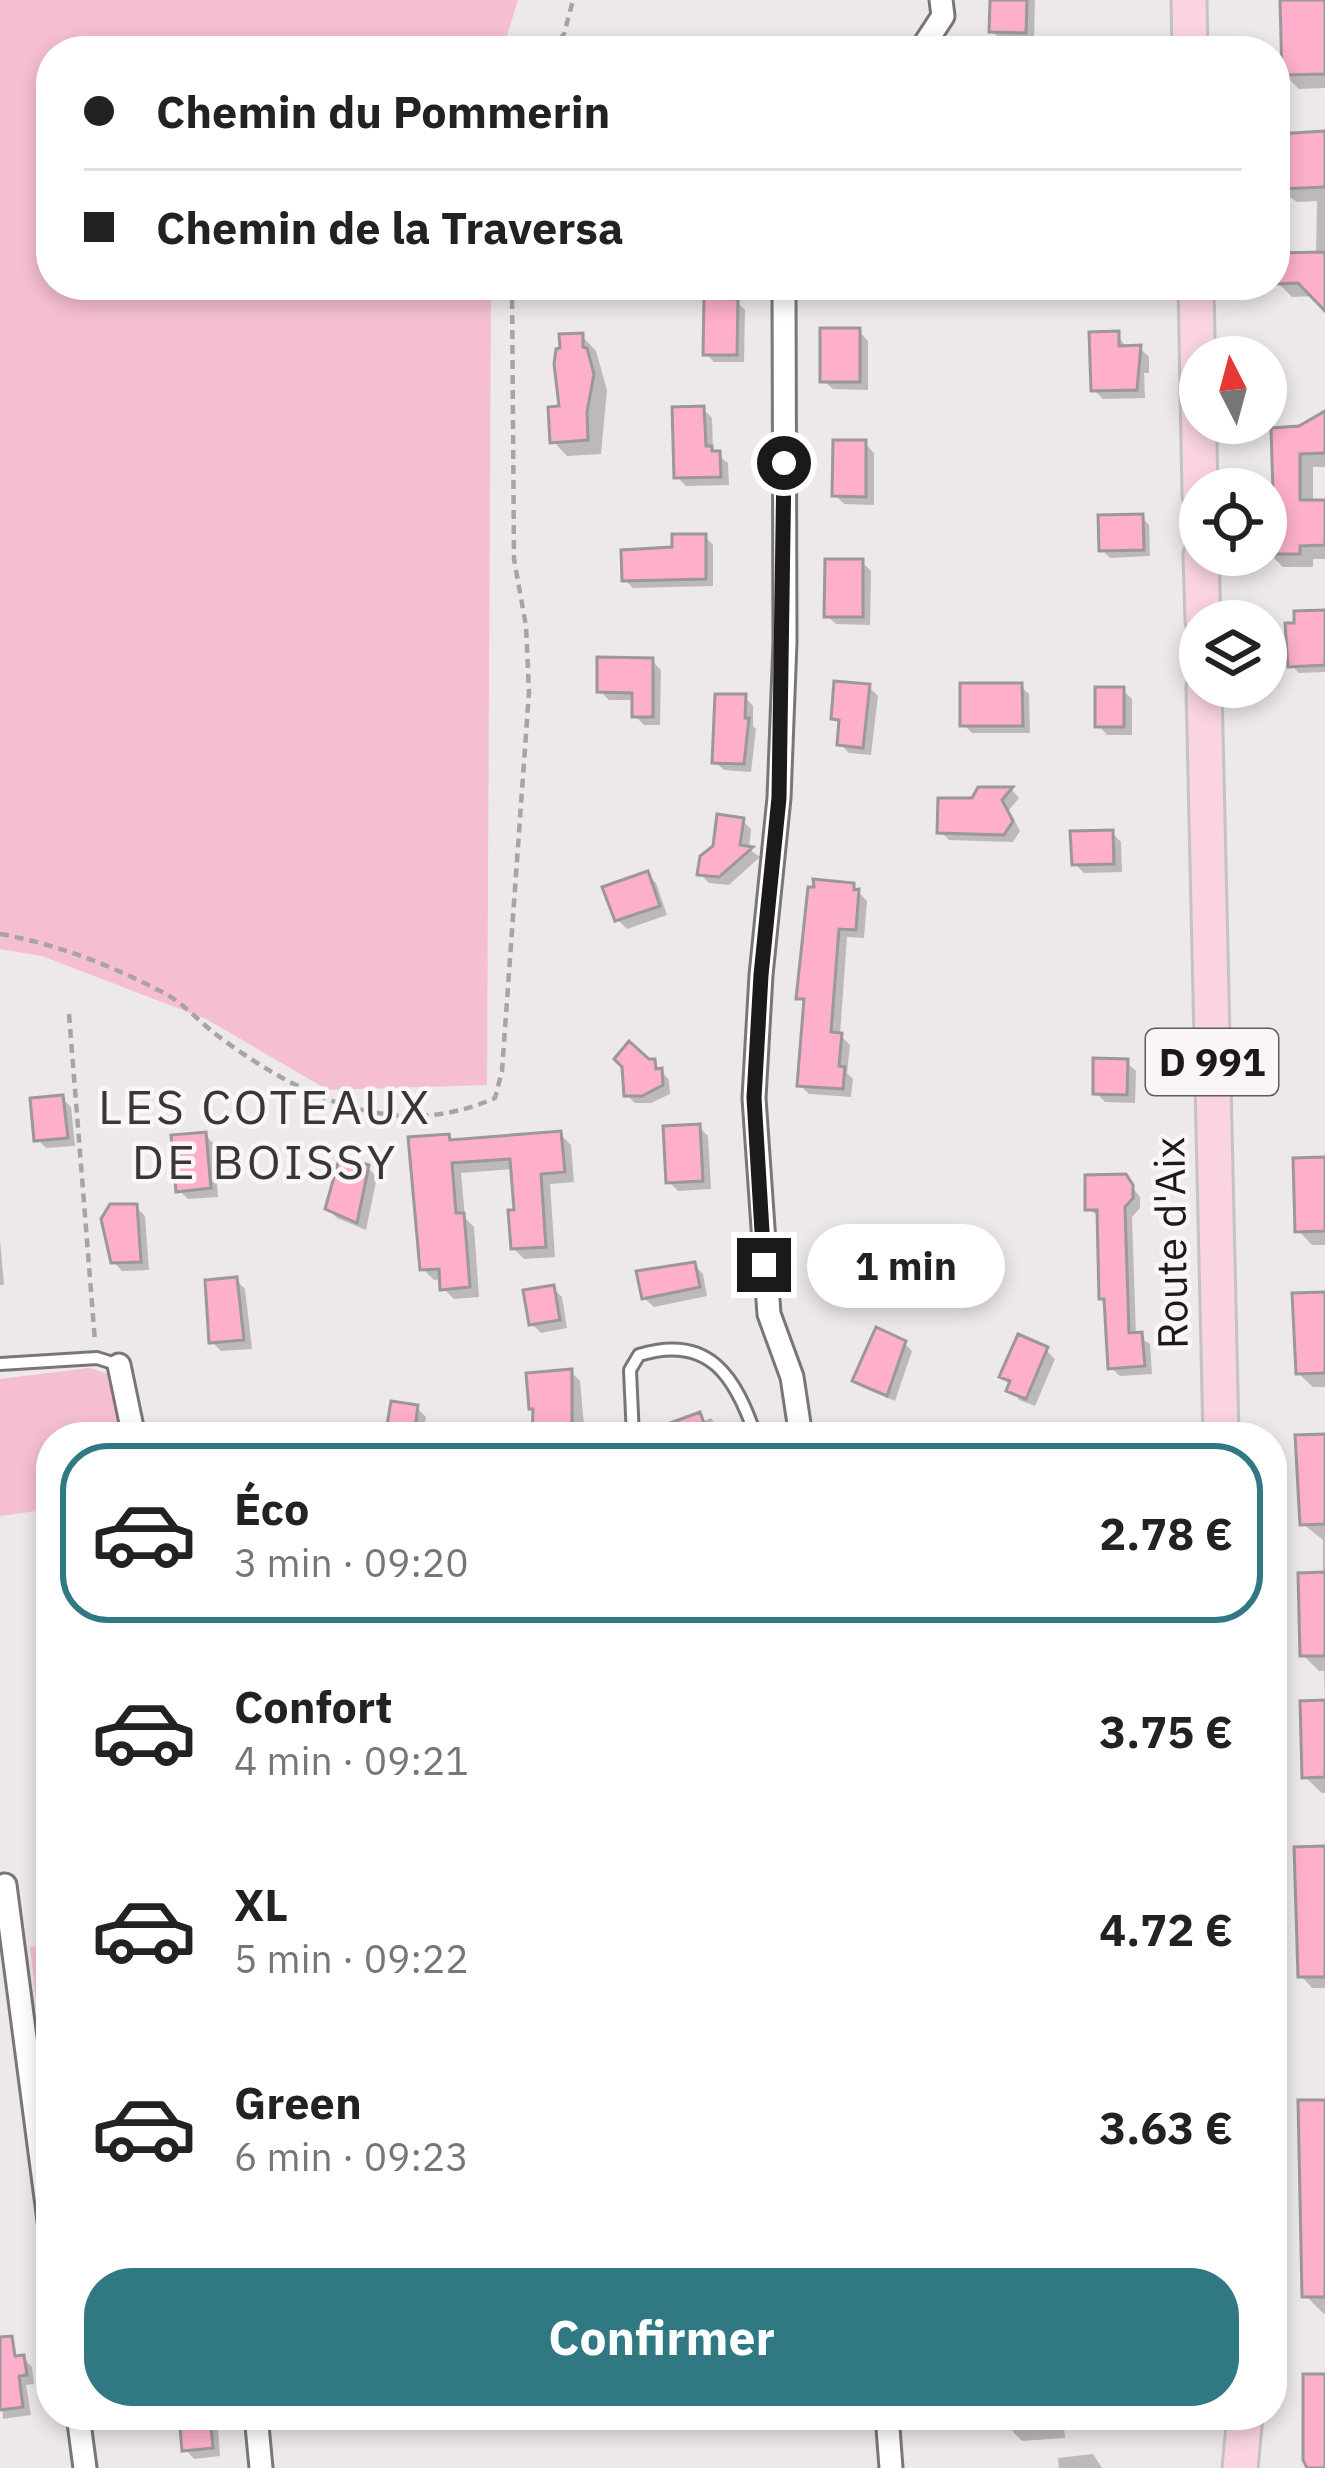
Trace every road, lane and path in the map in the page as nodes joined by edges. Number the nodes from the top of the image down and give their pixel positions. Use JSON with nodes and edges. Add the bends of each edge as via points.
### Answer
{"nodes":[{"id":1,"x":573,"y":0,"type":"edge"},
{"id":2,"x":941,"y":0,"type":"edge"},
{"id":3,"x":1188,"y":4,"type":"edge"},
{"id":4,"x":562,"y":36,"type":"edge"},
{"id":5,"x":930,"y":36,"type":"edge"},
{"id":6,"x":1189,"y":36,"type":"edge"},
{"id":7,"x":512,"y":300,"type":"edge"},
{"id":8,"x":784,"y":300,"type":"edge"},
{"id":9,"x":1196,"y":300,"type":"edge"},
{"id":10,"x":1199,"y":468,"type":"edge"},
{"id":11,"x":1204,"y":708,"type":"edge"},
{"id":12,"x":0,"y":934,"type":"edge"},
{"id":13,"x":69,"y":1013,"type":"dead end"},
{"id":14,"x":108,"y":1361,"type":"junction"},
{"id":15,"x":0,"y":1364,"type":"edge"},
{"id":16,"x":129,"y":1422,"type":"edge"},
{"id":17,"x":632,"y":1422,"type":"edge"},
{"id":18,"x":750,"y":1422,"type":"edge"},
{"id":19,"x":799,"y":1422,"type":"edge"},
{"id":20,"x":1221,"y":1422,"type":"edge"},
{"id":21,"x":5,"y":1885,"type":"dead end"},
{"id":22,"x":36,"y":2122,"type":"edge"},
{"id":23,"x":80,"y":2430,"type":"edge"},
{"id":24,"x":257,"y":2430,"type":"edge"},
{"id":25,"x":888,"y":2430,"type":"edge"},
{"id":26,"x":1243,"y":2439,"type":"edge"},
{"id":27,"x":86,"y":2468,"type":"edge"},
{"id":28,"x":261,"y":2468,"type":"edge"},
{"id":29,"x":891,"y":2468,"type":"edge"},
{"id":30,"x":1256,"y":2468,"type":"edge"}],
"edges":[{"from":1,"to":4,"type":"path"},
{"from":2,"to":5,"type":"street","via":[[943,16]]},
{"from":3,"to":6,"type":"main road"},
{"from":7,"to":12,"type":"path","via":[[514,559],[529,692],[495,1098],[446,1115],[387,1114],[317,1098],[168,995],[45,942]]},
{"from":8,"to":19,"type":"street","via":[[779,798],[754,1098],[769,1314]]},
{"from":9,"to":10,"type":"main road"},
{"from":11,"to":20,"type":"main road","name":"Route d'Aix","number":"D 991"},
{"from":13,"to":14,"type":"path"},
{"from":14,"to":15,"type":"lane"},
{"from":14,"to":16,"type":"street"},
{"from":17,"to":18,"type":"lane","via":[[630,1370],[639,1355],[682,1349],[713,1360],[736,1385]]},
{"from":21,"to":22,"type":"street"},
{"from":23,"to":27,"type":"street"},
{"from":24,"to":28,"type":"street"},
{"from":25,"to":29,"type":"street"},
{"from":26,"to":30,"type":"main road"}]}
